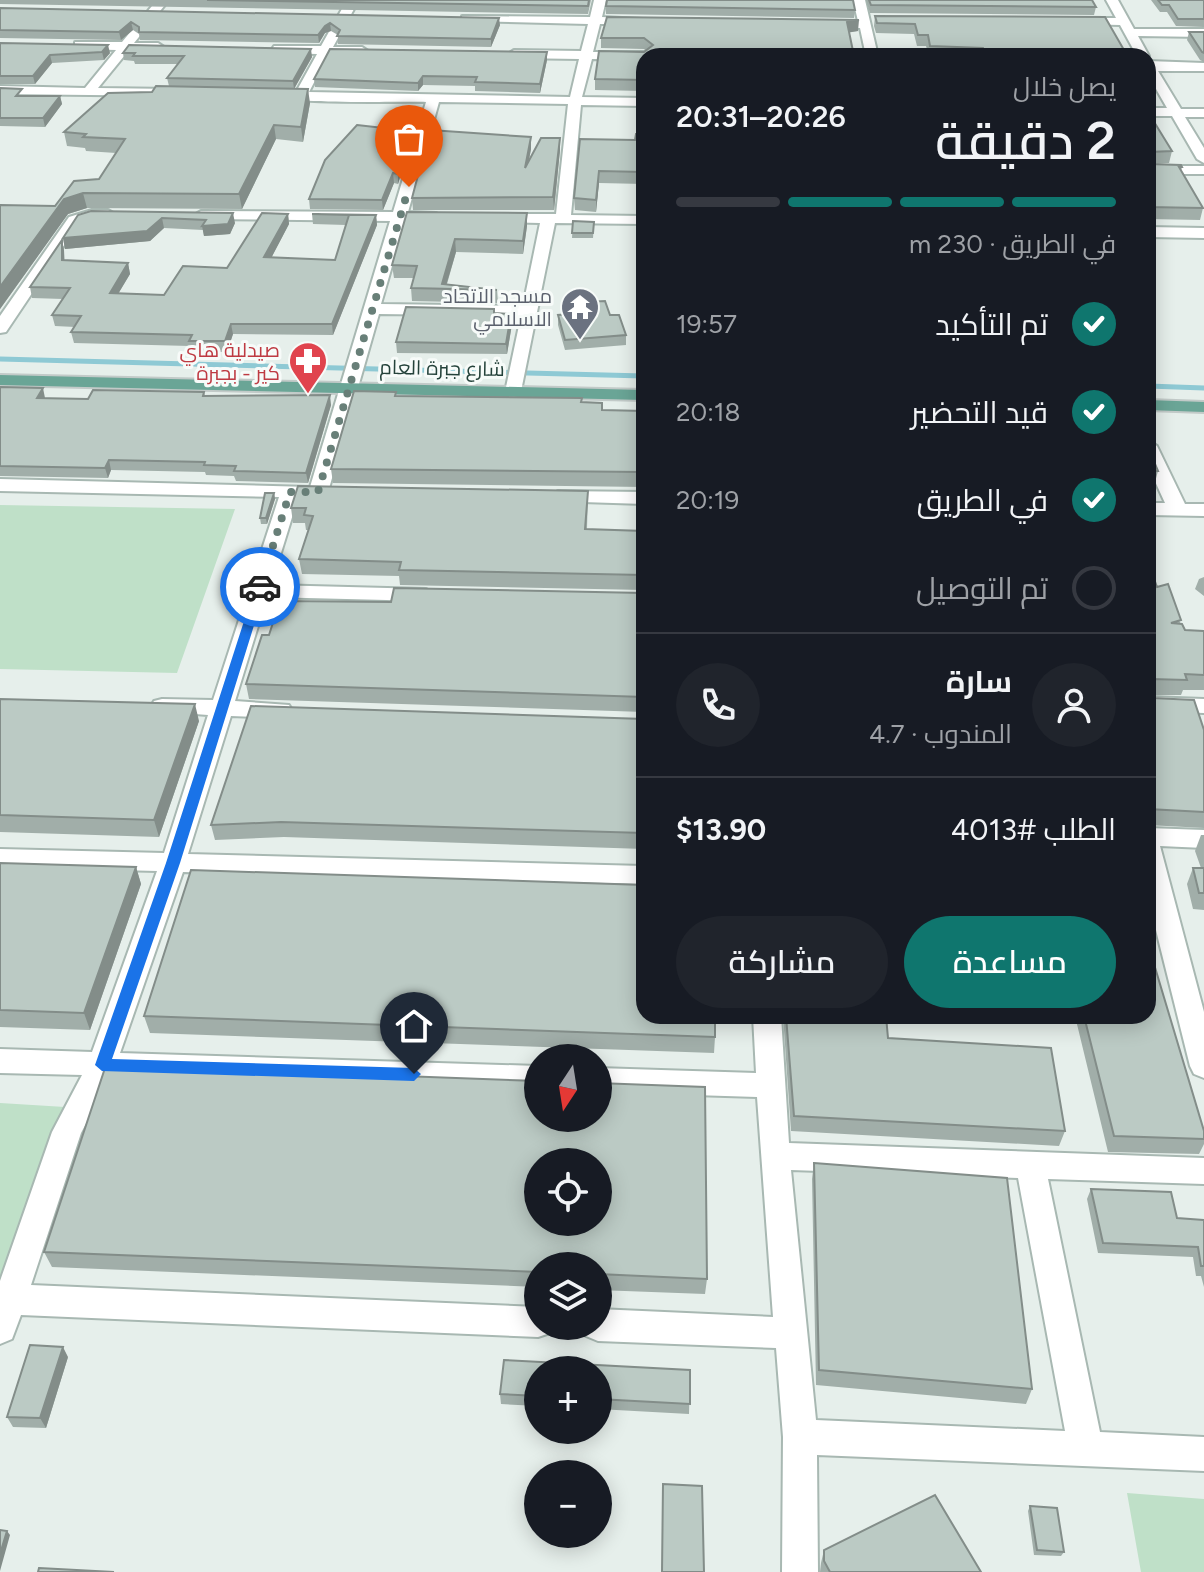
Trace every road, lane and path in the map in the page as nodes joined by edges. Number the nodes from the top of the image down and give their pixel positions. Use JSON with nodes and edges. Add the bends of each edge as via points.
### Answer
{"nodes":[{"id":1,"x":163,"y":0,"type":"edge"},
{"id":2,"x":353,"y":0,"type":"edge"},
{"id":3,"x":600,"y":0,"type":"edge"},
{"id":4,"x":859,"y":0,"type":"edge"},
{"id":5,"x":1112,"y":0,"type":"edge"},
{"id":6,"x":137,"y":12,"type":"edge"},
{"id":7,"x":153,"y":13,"type":"junction"},
{"id":8,"x":169,"y":13,"type":"edge"},
{"id":9,"x":328,"y":16,"type":"edge"},
{"id":10,"x":343,"y":16,"type":"junction"},
{"id":11,"x":359,"y":16,"type":"edge"},
{"id":12,"x":454,"y":18,"type":"edge"},
{"id":13,"x":878,"y":19,"type":"edge"},
{"id":14,"x":596,"y":20,"type":"junction"},
{"id":15,"x":659,"y":21,"type":"edge"},
{"id":16,"x":1063,"y":21,"type":"edge"},
{"id":17,"x":864,"y":22,"type":"junction"},
{"id":18,"x":817,"y":24,"type":"edge"},
{"id":19,"x":1128,"y":27,"type":"junction"},
{"id":20,"x":514,"y":31,"type":"junction"},
{"id":21,"x":1204,"y":33,"type":"edge"},
{"id":22,"x":63,"y":45,"type":"edge"},
{"id":23,"x":125,"y":46,"type":"junction"},
{"id":24,"x":171,"y":47,"type":"edge"},
{"id":25,"x":870,"y":48,"type":"edge"},
{"id":26,"x":1139,"y":48,"type":"edge"},
{"id":27,"x":264,"y":49,"type":"edge"},
{"id":28,"x":325,"y":50,"type":"junction"},
{"id":29,"x":371,"y":51,"type":"edge"},
{"id":30,"x":588,"y":55,"type":"junction"},
{"id":31,"x":636,"y":56,"type":"edge"},
{"id":32,"x":1156,"y":63,"type":"edge"},
{"id":33,"x":1204,"y":67,"type":"edge"},
{"id":34,"x":1156,"y":78,"type":"edge"},
{"id":35,"x":0,"y":90,"type":"edge"},
{"id":36,"x":89,"y":91,"type":"junction"},
{"id":37,"x":194,"y":93,"type":"edge"},
{"id":38,"x":270,"y":95,"type":"edge"},
{"id":39,"x":300,"y":96,"type":"junction"},
{"id":40,"x":434,"y":98,"type":"junction"},
{"id":41,"x":575,"y":101,"type":"junction"},
{"id":42,"x":636,"y":102,"type":"edge"},
{"id":43,"x":1156,"y":112,"type":"edge"},
{"id":44,"x":1175,"y":113,"type":"junction"},
{"id":45,"x":1204,"y":113,"type":"edge"},
{"id":46,"x":1204,"y":159,"type":"edge"},
{"id":47,"x":1156,"y":170,"type":"edge"},
{"id":48,"x":1204,"y":170,"type":"edge"},
{"id":49,"x":123,"y":214,"type":"edge"},
{"id":50,"x":185,"y":215,"type":"edge"},
{"id":51,"x":401,"y":217,"type":"junction"},
{"id":52,"x":445,"y":217,"type":"edge"},
{"id":53,"x":475,"y":218,"type":"edge"},
{"id":54,"x":556,"y":219,"type":"junction"},
{"id":55,"x":636,"y":220,"type":"edge"},
{"id":56,"x":1156,"y":232,"type":"edge"},
{"id":57,"x":1204,"y":233,"type":"edge"},
{"id":58,"x":373,"y":309,"type":"junction"},
{"id":59,"x":530,"y":311,"type":"junction"},
{"id":60,"x":0,"y":328,"type":"edge"},
{"id":61,"x":0,"y":380,"type":"edge"},
{"id":62,"x":349,"y":388,"type":"junction"},
{"id":63,"x":514,"y":392,"type":"junction"},
{"id":64,"x":636,"y":395,"type":"edge"},
{"id":65,"x":1156,"y":405,"type":"edge"},
{"id":66,"x":1204,"y":407,"type":"edge"},
{"id":67,"x":1156,"y":463,"type":"edge"},
{"id":68,"x":0,"y":485,"type":"edge"},
{"id":69,"x":290,"y":492,"type":"junction"},
{"id":70,"x":535,"y":496,"type":"edge"},
{"id":71,"x":636,"y":498,"type":"edge"},
{"id":72,"x":1156,"y":509,"type":"edge"},
{"id":73,"x":1178,"y":510,"type":"junction"},
{"id":74,"x":1204,"y":510,"type":"edge"},
{"id":75,"x":259,"y":591,"type":"junction"},
{"id":76,"x":444,"y":595,"type":"edge"},
{"id":77,"x":1156,"y":704,"type":"edge"},
{"id":78,"x":142,"y":705,"type":"edge"},
{"id":79,"x":1204,"y":706,"type":"edge"},
{"id":80,"x":221,"y":707,"type":"junction"},
{"id":81,"x":299,"y":710,"type":"edge"},
{"id":82,"x":1156,"y":837,"type":"edge"},
{"id":83,"x":1204,"y":839,"type":"edge"},
{"id":84,"x":0,"y":858,"type":"edge"},
{"id":85,"x":173,"y":863,"type":"junction"},
{"id":86,"x":636,"y":875,"type":"edge"},
{"id":87,"x":1156,"y":879,"type":"edge"},
{"id":88,"x":767,"y":1024,"type":"edge"},
{"id":89,"x":0,"y":1061,"type":"edge"},
{"id":90,"x":102,"y":1065,"type":"junction"},
{"id":91,"x":1204,"y":1066,"type":"edge"},
{"id":92,"x":524,"y":1078,"type":"edge"},
{"id":93,"x":612,"y":1080,"type":"edge"},
{"id":94,"x":770,"y":1085,"type":"junction"},
{"id":95,"x":775,"y":1156,"type":"junction"},
{"id":96,"x":1030,"y":1164,"type":"junction"},
{"id":97,"x":1204,"y":1171,"type":"edge"},
{"id":98,"x":5,"y":1313,"type":"edge"},
{"id":99,"x":524,"y":1322,"type":"edge"},
{"id":100,"x":612,"y":1326,"type":"edge"},
{"id":101,"x":790,"y":1333,"type":"junction"},
{"id":102,"x":800,"y":1437,"type":"junction"},
{"id":103,"x":1086,"y":1448,"type":"junction"},
{"id":104,"x":1204,"y":1454,"type":"edge"},
{"id":105,"x":800,"y":1572,"type":"edge"}],
"edges":[{"from":1,"to":7,"type":"street"},
{"from":2,"to":10,"type":"street"},
{"from":3,"to":14,"type":"street"},
{"from":4,"to":17,"type":"street"},
{"from":5,"to":19,"type":"street"},
{"from":6,"to":7,"type":"street"},
{"from":7,"to":8,"type":"street"},
{"from":7,"to":23,"type":"street"},
{"from":9,"to":10,"type":"street"},
{"from":10,"to":11,"type":"street"},
{"from":10,"to":28,"type":"street"},
{"from":12,"to":20,"type":"street"},
{"from":13,"to":17,"type":"street"},
{"from":14,"to":15,"type":"street"},
{"from":14,"to":20,"type":"street"},
{"from":14,"to":30,"type":"street"},
{"from":16,"to":19,"type":"street"},
{"from":17,"to":18,"type":"street"},
{"from":17,"to":25,"type":"street"},
{"from":19,"to":21,"type":"street"},
{"from":19,"to":26,"type":"street"},
{"from":20,"to":30,"type":"street","via":[[507,54]]},
{"from":22,"to":23,"type":"street"},
{"from":23,"to":24,"type":"street"},
{"from":23,"to":36,"type":"street"},
{"from":27,"to":28,"type":"street"},
{"from":28,"to":29,"type":"street"},
{"from":28,"to":39,"type":"street"},
{"from":30,"to":31,"type":"street"},
{"from":30,"to":41,"type":"street"},
{"from":32,"to":33,"type":"street"},
{"from":34,"to":44,"type":"street"},
{"from":35,"to":36,"type":"street"},
{"from":36,"to":37,"type":"street"},
{"from":38,"to":39,"type":"street"},
{"from":39,"to":40,"type":"street"},
{"from":40,"to":41,"type":"street"},
{"from":40,"to":51,"type":"street"},
{"from":41,"to":42,"type":"street"},
{"from":41,"to":54,"type":"street"},
{"from":43,"to":44,"type":"street"},
{"from":44,"to":45,"type":"street"},
{"from":44,"to":46,"type":"street"},
{"from":47,"to":48,"type":"street"},
{"from":49,"to":60,"type":"street","via":[[74,220]]},
{"from":50,"to":51,"type":"street"},
{"from":51,"to":52,"type":"street"},
{"from":51,"to":58,"type":"street"},
{"from":53,"to":54,"type":"street"},
{"from":54,"to":55,"type":"street"},
{"from":54,"to":59,"type":"street"},
{"from":56,"to":57,"type":"street"},
{"from":58,"to":59,"type":"street"},
{"from":58,"to":62,"type":"street"},
{"from":59,"to":63,"type":"street"},
{"from":61,"to":62,"type":"main road","name":"شارع جبرة العام"},
{"from":62,"to":63,"type":"main road","name":"شارع جبرة العام"},
{"from":62,"to":69,"type":"street","via":[[326,493]]},
{"from":63,"to":64,"type":"main road","name":"شارع جبرة العام"},
{"from":65,"to":66,"type":"main road"},
{"from":67,"to":73,"type":"street"},
{"from":68,"to":69,"type":"street"},
{"from":69,"to":75,"type":"street"},
{"from":70,"to":71,"type":"street"},
{"from":72,"to":73,"type":"street"},
{"from":73,"to":74,"type":"street"},
{"from":75,"to":76,"type":"street"},
{"from":75,"to":80,"type":"street"},
{"from":77,"to":79,"type":"street"},
{"from":78,"to":80,"type":"street"},
{"from":80,"to":81,"type":"street"},
{"from":80,"to":85,"type":"street"},
{"from":82,"to":83,"type":"street"},
{"from":84,"to":85,"type":"street"},
{"from":85,"to":86,"type":"street"},
{"from":85,"to":90,"type":"street"},
{"from":87,"to":91,"type":"street"},
{"from":88,"to":94,"type":"street"},
{"from":89,"to":90,"type":"street"},
{"from":90,"to":92,"type":"street"},
{"from":90,"to":98,"type":"street","via":[[67,1132]]},
{"from":93,"to":94,"type":"street"},
{"from":94,"to":95,"type":"street"},
{"from":95,"to":96,"type":"street"},
{"from":95,"to":101,"type":"street"},
{"from":96,"to":97,"type":"street"},
{"from":96,"to":103,"type":"street"},
{"from":98,"to":99,"type":"street"},
{"from":100,"to":101,"type":"street"},
{"from":101,"to":102,"type":"street"},
{"from":102,"to":103,"type":"street"},
{"from":102,"to":105,"type":"street"},
{"from":103,"to":104,"type":"street"}]}
